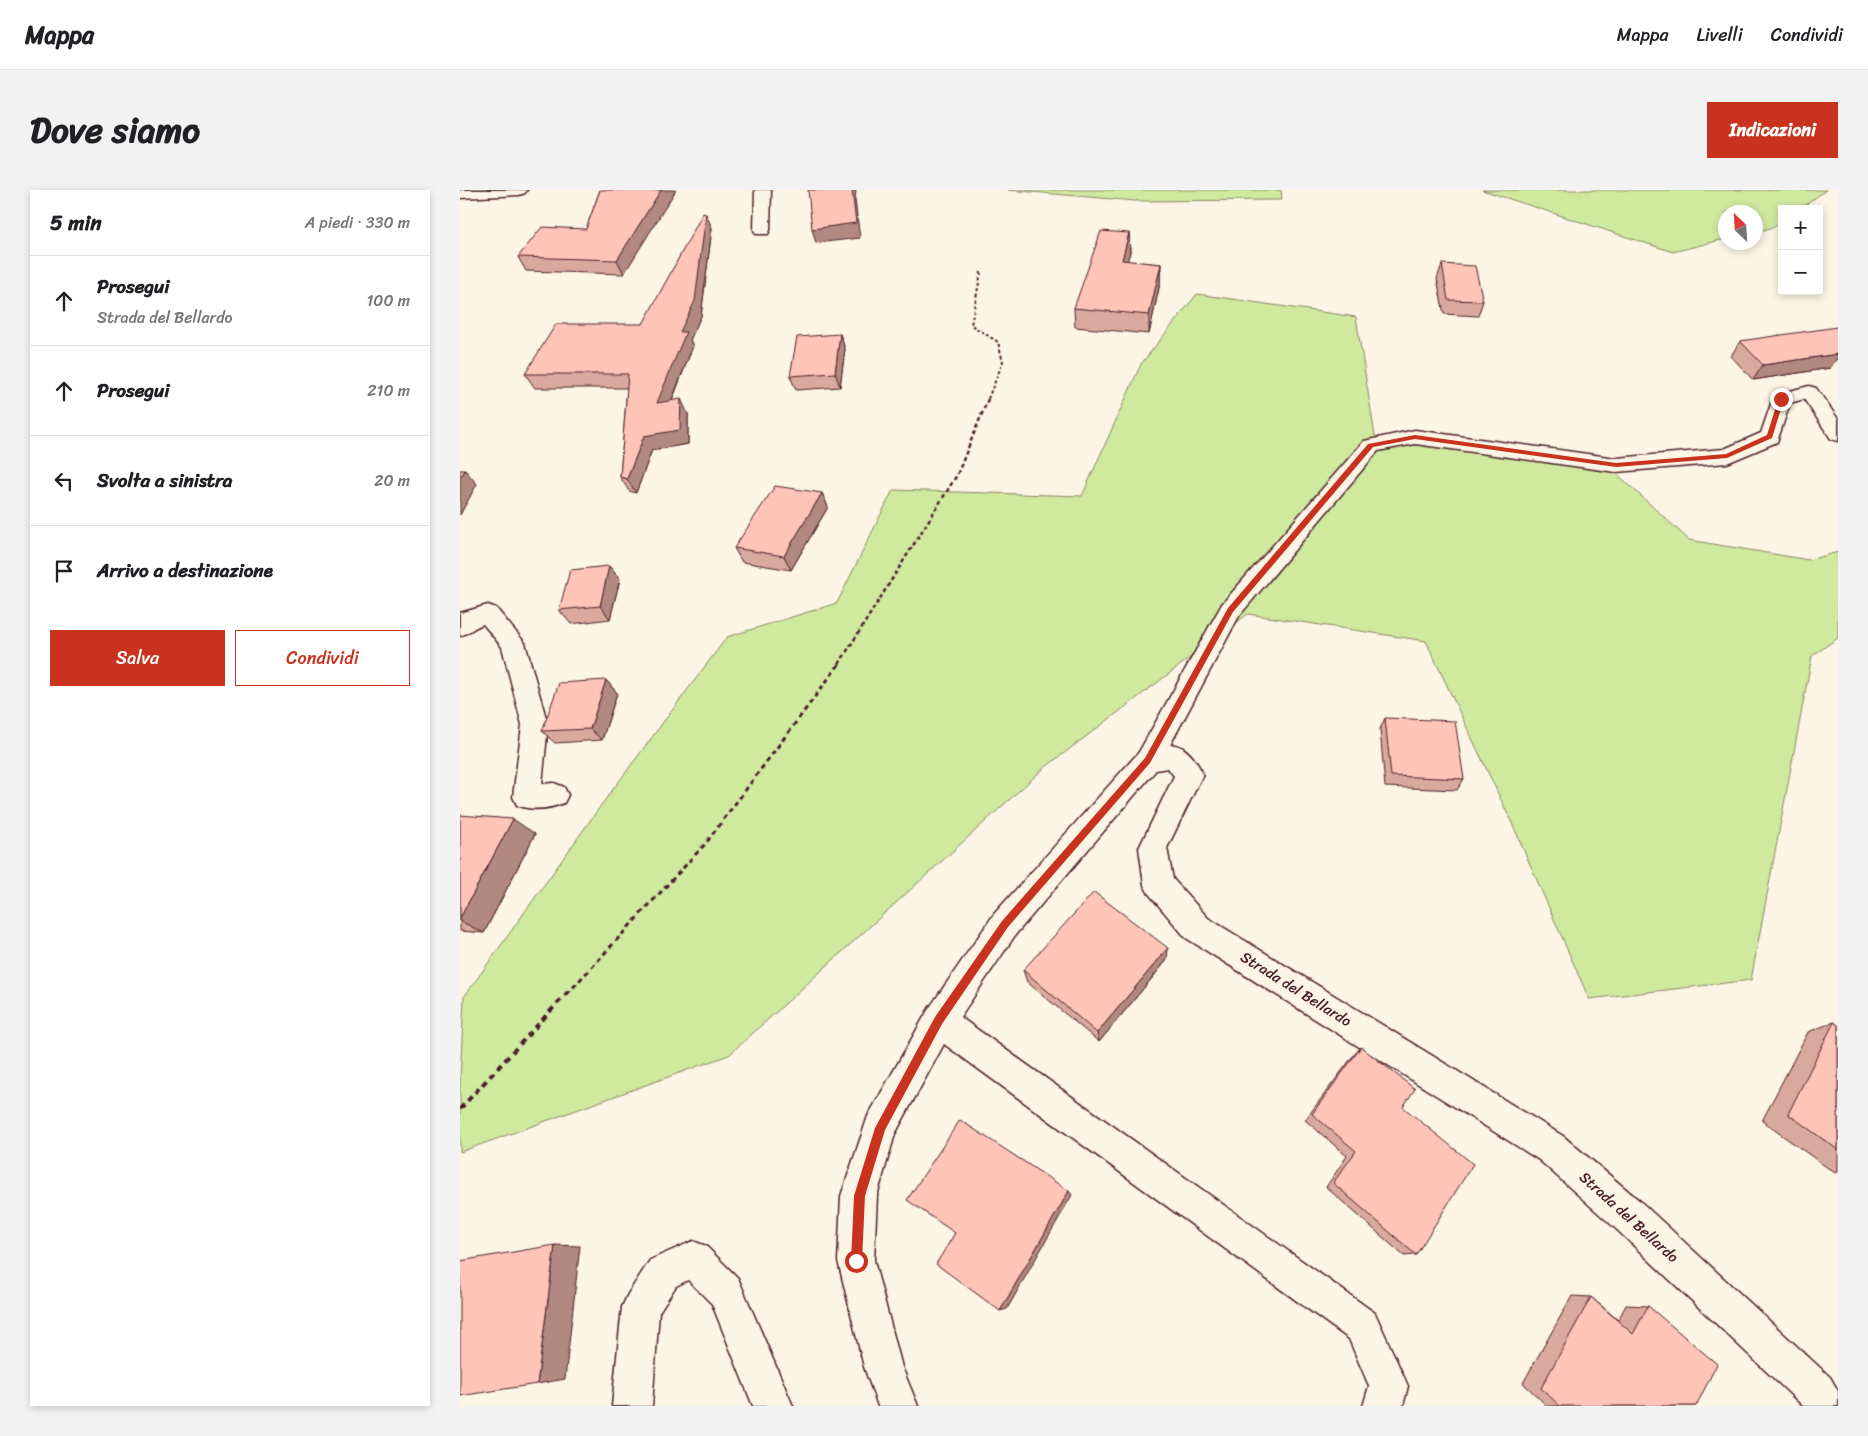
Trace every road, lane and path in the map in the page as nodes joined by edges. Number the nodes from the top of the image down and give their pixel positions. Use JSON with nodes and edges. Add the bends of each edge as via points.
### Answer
{"nodes":[{"id":1,"x":519,"y":190,"type":"edge"},
{"id":2,"x":764,"y":190,"type":"edge"},
{"id":3,"x":460,"y":193,"type":"edge"},
{"id":4,"x":762,"y":230,"type":"dead end"},
{"id":5,"x":981,"y":272,"type":"dead end"},
{"id":6,"x":1838,"y":434,"type":"edge"},
{"id":7,"x":460,"y":627,"type":"edge"},
{"id":8,"x":1148,"y":760,"type":"junction"},
{"id":9,"x":554,"y":795,"type":"dead end"},
{"id":10,"x":939,"y":1020,"type":"junction"},
{"id":11,"x":460,"y":1109,"type":"edge"},
{"id":12,"x":632,"y":1406,"type":"edge"},
{"id":13,"x":773,"y":1406,"type":"edge"},
{"id":14,"x":898,"y":1406,"type":"edge"},
{"id":15,"x":1383,"y":1406,"type":"edge"},
{"id":16,"x":1825,"y":1406,"type":"edge"}],
"edges":[{"from":1,"to":3,"type":"street"},
{"from":2,"to":4,"type":"street"},
{"from":5,"to":11,"type":"path","via":[[972,325],[998,342],[1003,362],[957,475],[846,654],[706,843]]},
{"from":6,"to":8,"type":"street","via":[[1808,392],[1781,399],[1770,436],[1727,456],[1616,465],[1415,437],[1371,446],[1230,610]]},
{"from":7,"to":9,"type":"street","via":[[469,618],[488,614],[513,643],[535,725],[527,797]]},
{"from":8,"to":10,"type":"street","via":[[1005,924]]},
{"from":8,"to":16,"type":"street","name":"Strada del Bellardo","via":[[1174,756],[1189,774],[1153,848],[1159,885],[1197,928],[1551,1148],[1627,1214],[1809,1385]]},
{"from":10,"to":14,"type":"street","via":[[880,1128],[859,1196],[856,1261],[883,1367]]},
{"from":10,"to":15,"type":"street","via":[[1362,1326],[1389,1386]]},
{"from":12,"to":13,"type":"street","via":[[641,1306],[663,1273],[693,1259],[725,1291]]}]}
